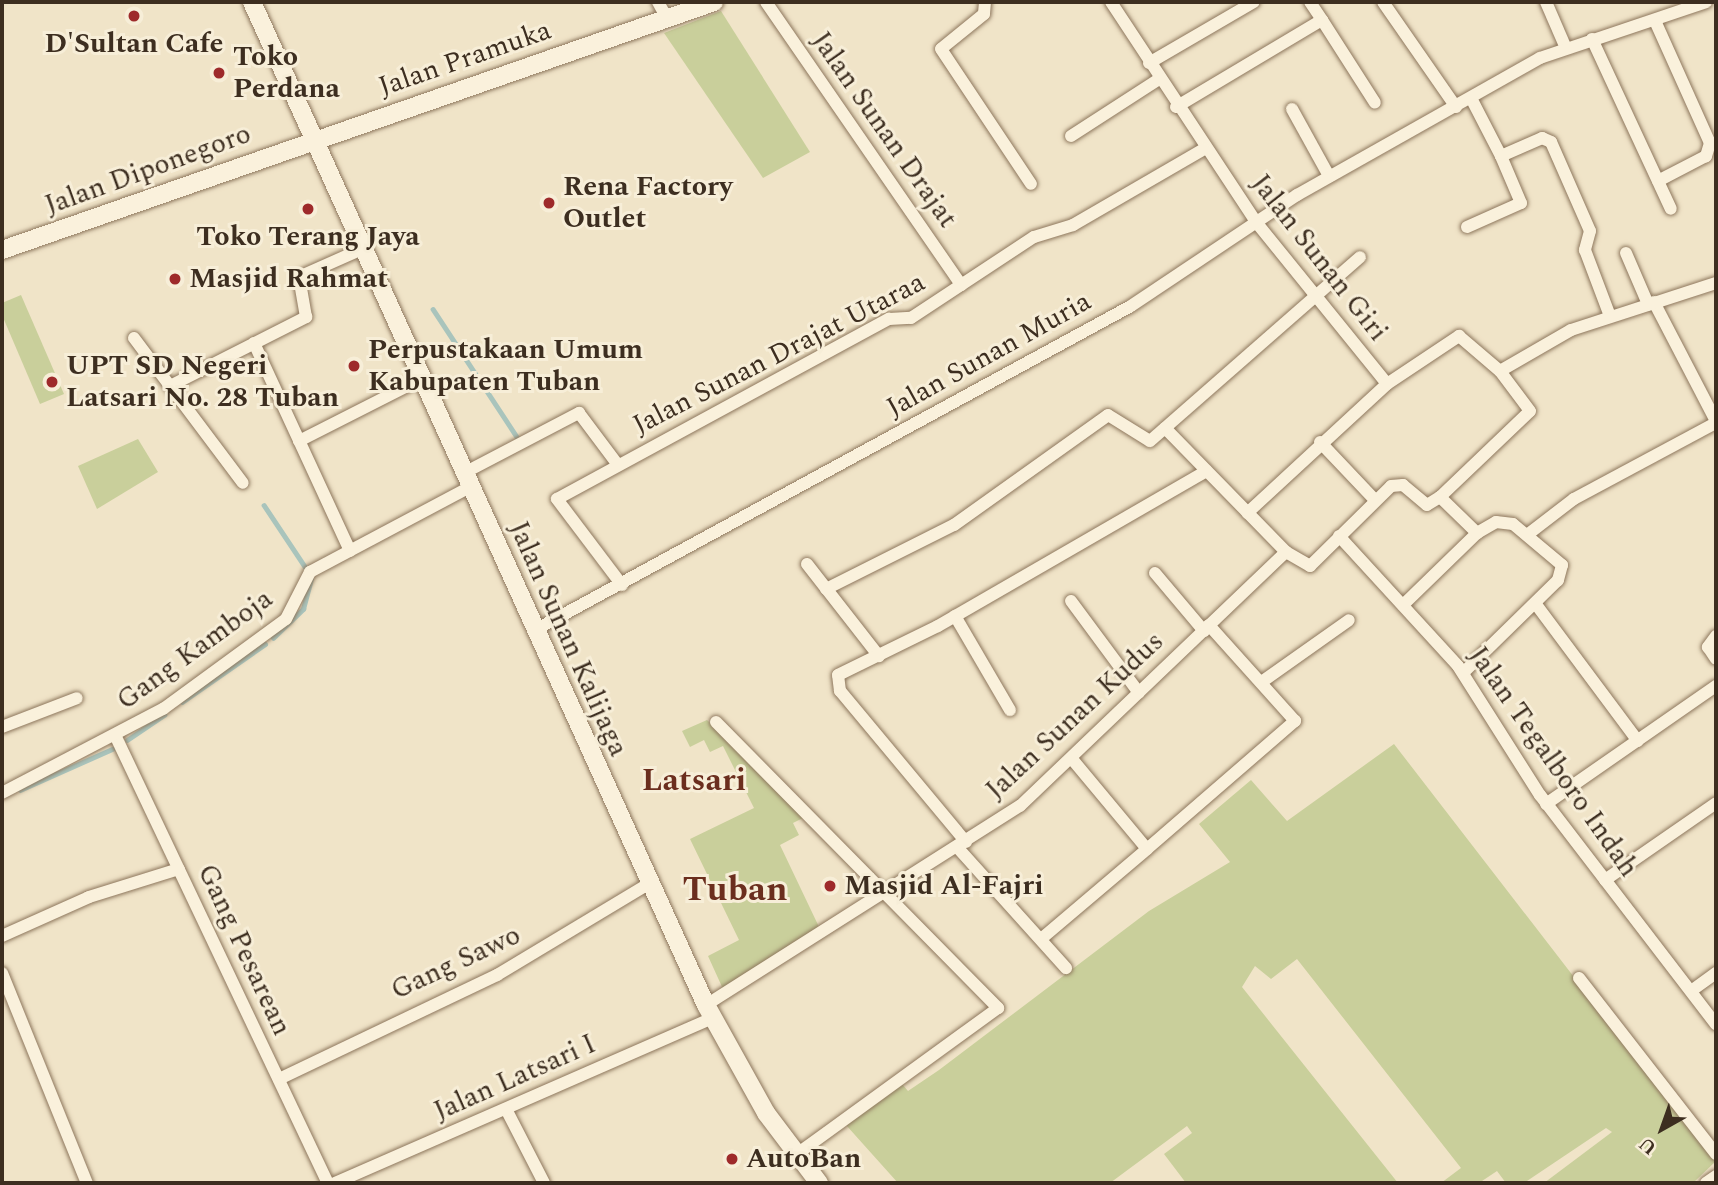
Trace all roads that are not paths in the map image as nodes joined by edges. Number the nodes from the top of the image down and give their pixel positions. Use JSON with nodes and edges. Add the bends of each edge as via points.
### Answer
{"nodes":[{"id":1,"x":252,"y":2,"type":"edge"},
{"id":2,"x":658,"y":2,"type":"edge"},
{"id":3,"x":714,"y":2,"type":"edge"},
{"id":4,"x":766,"y":2,"type":"edge"},
{"id":5,"x":985,"y":2,"type":"edge"},
{"id":6,"x":1111,"y":2,"type":"edge"},
{"id":7,"x":1254,"y":2,"type":"edge"},
{"id":8,"x":1310,"y":2,"type":"edge"},
{"id":9,"x":1383,"y":2,"type":"edge"},
{"id":10,"x":1546,"y":2,"type":"edge"},
{"id":11,"x":1706,"y":2,"type":"edge"},
{"id":12,"x":667,"y":18,"type":"junction"},
{"id":13,"x":1322,"y":20,"type":"junction"},
{"id":14,"x":1656,"y":23,"type":"junction"},
{"id":15,"x":1592,"y":39,"type":"junction"},
{"id":16,"x":1564,"y":46,"type":"junction"},
{"id":17,"x":1149,"y":63,"type":"junction"},
{"id":18,"x":1159,"y":79,"type":"junction"},
{"id":19,"x":1471,"y":98,"type":"junction"},
{"id":20,"x":1375,"y":103,"type":"dead end"},
{"id":21,"x":1177,"y":107,"type":"junction"},
{"id":22,"x":1456,"y":107,"type":"junction"},
{"id":23,"x":1292,"y":109,"type":"dead end"},
{"id":24,"x":1071,"y":136,"type":"dead end"},
{"id":25,"x":313,"y":139,"type":"junction"},
{"id":26,"x":1204,"y":149,"type":"junction"},
{"id":27,"x":1500,"y":156,"type":"junction"},
{"id":28,"x":1329,"y":176,"type":"junction"},
{"id":29,"x":1658,"y":181,"type":"junction"},
{"id":30,"x":1031,"y":184,"type":"dead end"},
{"id":31,"x":1671,"y":209,"type":"dead end"},
{"id":32,"x":1256,"y":222,"type":"junction"},
{"id":33,"x":1467,"y":227,"type":"dead end"},
{"id":34,"x":362,"y":249,"type":"junction"},
{"id":35,"x":2,"y":250,"type":"edge"},
{"id":36,"x":1626,"y":253,"type":"dead end"},
{"id":37,"x":1360,"y":257,"type":"dead end"},
{"id":38,"x":1716,"y":284,"type":"edge"},
{"id":39,"x":961,"y":285,"type":"junction"},
{"id":40,"x":1315,"y":295,"type":"junction"},
{"id":41,"x":1651,"y":303,"type":"junction"},
{"id":42,"x":1610,"y":316,"type":"junction"},
{"id":43,"x":134,"y":338,"type":"dead end"},
{"id":44,"x":254,"y":343,"type":"junction"},
{"id":45,"x":1500,"y":371,"type":"junction"},
{"id":46,"x":421,"y":379,"type":"junction"},
{"id":47,"x":1387,"y":384,"type":"junction"},
{"id":48,"x":170,"y":386,"type":"junction"},
{"id":49,"x":1716,"y":422,"type":"edge"},
{"id":50,"x":1165,"y":428,"type":"junction"},
{"id":51,"x":299,"y":441,"type":"junction"},
{"id":52,"x":1320,"y":442,"type":"junction"},
{"id":53,"x":618,"y":465,"type":"junction"},
{"id":54,"x":1206,"y":471,"type":"junction"},
{"id":55,"x":467,"y":480,"type":"junction"},
{"id":56,"x":243,"y":483,"type":"dead end"},
{"id":57,"x":1440,"y":497,"type":"junction"},
{"id":58,"x":1375,"y":500,"type":"junction"},
{"id":59,"x":1247,"y":513,"type":"junction"},
{"id":60,"x":1477,"y":533,"type":"junction"},
{"id":61,"x":1339,"y":536,"type":"junction"},
{"id":62,"x":1527,"y":536,"type":"junction"},
{"id":63,"x":350,"y":551,"type":"junction"},
{"id":64,"x":1286,"y":552,"type":"junction"},
{"id":65,"x":807,"y":565,"type":"dead end"},
{"id":66,"x":1155,"y":573,"type":"dead end"},
{"id":67,"x":622,"y":585,"type":"junction"},
{"id":68,"x":826,"y":589,"type":"junction"},
{"id":69,"x":1071,"y":601,"type":"dead end"},
{"id":70,"x":1535,"y":603,"type":"junction"},
{"id":71,"x":1404,"y":606,"type":"junction"},
{"id":72,"x":955,"y":616,"type":"junction"},
{"id":73,"x":1349,"y":620,"type":"dead end"},
{"id":74,"x":1206,"y":628,"type":"junction"},
{"id":75,"x":535,"y":630,"type":"junction"},
{"id":76,"x":1716,"y":636,"type":"edge"},
{"id":77,"x":879,"y":656,"type":"junction"},
{"id":78,"x":1716,"y":659,"type":"edge"},
{"id":79,"x":1463,"y":673,"type":"junction"},
{"id":80,"x":1263,"y":681,"type":"junction"},
{"id":81,"x":1716,"y":686,"type":"edge"},
{"id":82,"x":1139,"y":694,"type":"junction"},
{"id":83,"x":77,"y":698,"type":"dead end"},
{"id":84,"x":1010,"y":710,"type":"dead end"},
{"id":85,"x":716,"y":723,"type":"dead end"},
{"id":86,"x":2,"y":727,"type":"edge"},
{"id":87,"x":116,"y":737,"type":"junction"},
{"id":88,"x":1638,"y":741,"type":"junction"},
{"id":89,"x":1072,"y":759,"type":"junction"},
{"id":90,"x":2,"y":793,"type":"edge"},
{"id":91,"x":1716,"y":803,"type":"edge"},
{"id":92,"x":1546,"y":804,"type":"junction"},
{"id":93,"x":961,"y":845,"type":"junction"},
{"id":94,"x":1147,"y":849,"type":"junction"},
{"id":95,"x":179,"y":869,"type":"junction"},
{"id":96,"x":1605,"y":880,"type":"junction"},
{"id":97,"x":650,"y":883,"type":"junction"},
{"id":98,"x":889,"y":891,"type":"junction"},
{"id":99,"x":2,"y":936,"type":"edge"},
{"id":100,"x":1041,"y":939,"type":"junction"},
{"id":101,"x":1066,"y":968,"type":"dead end"},
{"id":102,"x":2,"y":973,"type":"edge"},
{"id":103,"x":1716,"y":973,"type":"edge"},
{"id":104,"x":1579,"y":978,"type":"dead end"},
{"id":105,"x":5,"y":989,"type":"edge"},
{"id":106,"x":1691,"y":991,"type":"junction"},
{"id":107,"x":710,"y":1012,"type":"junction"},
{"id":108,"x":1716,"y":1024,"type":"edge"},
{"id":109,"x":279,"y":1079,"type":"junction"},
{"id":110,"x":506,"y":1109,"type":"junction"},
{"id":111,"x":1716,"y":1154,"type":"edge"},
{"id":112,"x":796,"y":1155,"type":"junction"},
{"id":113,"x":1716,"y":1175,"type":"edge"},
{"id":114,"x":87,"y":1183,"type":"edge"},
{"id":115,"x":328,"y":1183,"type":"edge"},
{"id":116,"x":335,"y":1183,"type":"edge"},
{"id":117,"x":544,"y":1183,"type":"edge"},
{"id":118,"x":819,"y":1183,"type":"edge"},
{"id":119,"x":1706,"y":1183,"type":"edge"}],
"edges":[{"from":1,"to":25,"type":"main road","name":"Jalan Sunan Kalijaga"},
{"from":2,"to":12,"type":"street"},
{"from":3,"to":12,"type":"main road","name":"Jalan Pramuka"},
{"from":4,"to":39,"type":"street","name":"Jalan Sunan Drajat"},
{"from":5,"to":30,"type":"street","via":[[984,14],[942,49]]},
{"from":6,"to":17,"type":"street","name":"Jalan Sunan Giri"},
{"from":7,"to":17,"type":"street"},
{"from":8,"to":13,"type":"street"},
{"from":9,"to":22,"type":"street"},
{"from":10,"to":16,"type":"street"},
{"from":11,"to":14,"type":"street"},
{"from":12,"to":25,"type":"main road","name":"Jalan Pramuka"},
{"from":13,"to":20,"type":"street"},
{"from":13,"to":21,"type":"street"},
{"from":14,"to":15,"type":"street"},
{"from":14,"to":29,"type":"street","via":[[1710,143],[1706,156]]},
{"from":15,"to":16,"type":"street"},
{"from":15,"to":29,"type":"street"},
{"from":16,"to":19,"type":"street"},
{"from":17,"to":18,"type":"street","name":"Jalan Sunan Giri"},
{"from":18,"to":21,"type":"street","name":"Jalan Sunan Giri"},
{"from":18,"to":24,"type":"street"},
{"from":19,"to":22,"type":"street","name":"Jalan Sunan Muria"},
{"from":19,"to":27,"type":"street"},
{"from":21,"to":26,"type":"street","name":"Jalan Sunan Giri"},
{"from":22,"to":28,"type":"street","name":"Jalan Sunan Muria"},
{"from":23,"to":28,"type":"street"},
{"from":25,"to":34,"type":"main road","name":"Jalan Sunan Kalijaga"},
{"from":25,"to":35,"type":"main road","name":"Jalan Diponegoro"},
{"from":26,"to":32,"type":"street","name":"Jalan Sunan Giri"},
{"from":26,"to":39,"type":"street","name":"Jalan Sunan Drajat Utaraa","via":[[1073,225],[1034,237]]},
{"from":27,"to":33,"type":"street","via":[[1521,203]]},
{"from":27,"to":42,"type":"street","via":[[1549,140],[1591,238],[1585,250]]},
{"from":28,"to":32,"type":"street","name":"Jalan Sunan Muria"},
{"from":29,"to":31,"type":"street"},
{"from":32,"to":40,"type":"street","name":"Jalan Sunan Giri"},
{"from":32,"to":67,"type":"street","name":"Jalan Sunan Muria","via":[[1131,306]]},
{"from":34,"to":44,"type":"street","via":[[301,276],[308,315]]},
{"from":34,"to":46,"type":"main road","name":"Jalan Sunan Kalijaga"},
{"from":36,"to":41,"type":"street"},
{"from":37,"to":40,"type":"street"},
{"from":38,"to":41,"type":"street"},
{"from":39,"to":53,"type":"street","name":"Jalan Sunan Drajat Utaraa","via":[[911,318],[889,319]]},
{"from":40,"to":47,"type":"street","name":"Jalan Sunan Giri"},
{"from":40,"to":50,"type":"street"},
{"from":41,"to":42,"type":"street"},
{"from":41,"to":49,"type":"street"},
{"from":42,"to":45,"type":"street","via":[[1557,336]]},
{"from":43,"to":48,"type":"street"},
{"from":44,"to":48,"type":"street"},
{"from":44,"to":51,"type":"street"},
{"from":45,"to":47,"type":"street","via":[[1462,336]]},
{"from":45,"to":57,"type":"street","via":[[1530,411]]},
{"from":46,"to":51,"type":"street"},
{"from":46,"to":55,"type":"main road","name":"Jalan Sunan Kalijaga"},
{"from":47,"to":52,"type":"street","name":"Jalan Sunan Giri"},
{"from":48,"to":56,"type":"street"},
{"from":49,"to":62,"type":"street","via":[[1574,499]]},
{"from":50,"to":54,"type":"street"},
{"from":50,"to":68,"type":"street","via":[[1145,443],[1108,415],[1003,493],[910,550]]},
{"from":51,"to":63,"type":"street"},
{"from":52,"to":58,"type":"street"},
{"from":52,"to":59,"type":"street","name":"Jalan Sunan Giri"},
{"from":53,"to":55,"type":"street","name":"Gang Kamboja","via":[[583,413],[514,446]]},
{"from":53,"to":67,"type":"street","name":"Jalan Sunan Drajat Utaraa","via":[[557,499]]},
{"from":54,"to":59,"type":"street"},
{"from":54,"to":72,"type":"street"},
{"from":55,"to":63,"type":"street","name":"Gang Kamboja"},
{"from":55,"to":75,"type":"main road","name":"Jalan Sunan Kalijaga"},
{"from":57,"to":58,"type":"street","via":[[1425,505],[1399,483]]},
{"from":57,"to":60,"type":"street"},
{"from":58,"to":61,"type":"street"},
{"from":59,"to":64,"type":"street"},
{"from":60,"to":62,"type":"street","via":[[1507,521]]},
{"from":60,"to":71,"type":"street"},
{"from":61,"to":64,"type":"street","via":[[1307,567]]},
{"from":61,"to":71,"type":"street","name":"Jalan Tegalboro Indah"},
{"from":62,"to":70,"type":"street","via":[[1564,569]]},
{"from":63,"to":87,"type":"street","name":"Gang Kamboja","via":[[309,573],[298,602],[281,622]]},
{"from":64,"to":74,"type":"street","name":"Jalan Sunan Kudus"},
{"from":65,"to":68,"type":"street"},
{"from":66,"to":74,"type":"street"},
{"from":67,"to":75,"type":"street","name":"Jalan Sunan Muria"},
{"from":68,"to":77,"type":"street"},
{"from":69,"to":82,"type":"street"},
{"from":70,"to":79,"type":"street"},
{"from":70,"to":88,"type":"street"},
{"from":71,"to":79,"type":"street","name":"Jalan Tegalboro Indah"},
{"from":72,"to":77,"type":"street"},
{"from":72,"to":84,"type":"street"},
{"from":73,"to":80,"type":"street"},
{"from":74,"to":80,"type":"street"},
{"from":74,"to":82,"type":"street","name":"Jalan Sunan Kudus"},
{"from":75,"to":97,"type":"main road","name":"Jalan Sunan Kalijaga"},
{"from":76,"to":78,"type":"street","via":[[1708,647]]},
{"from":77,"to":93,"type":"street","via":[[840,674],[838,688]]},
{"from":79,"to":92,"type":"street","name":"Jalan Tegalboro Indah"},
{"from":80,"to":94,"type":"street","via":[[1293,713],[1294,723]]},
{"from":81,"to":88,"type":"street"},
{"from":82,"to":89,"type":"street","name":"Jalan Sunan Kudus"},
{"from":83,"to":86,"type":"street"},
{"from":85,"to":98,"type":"street"},
{"from":87,"to":90,"type":"street","name":"Gang Kamboja"},
{"from":87,"to":95,"type":"street","name":"Gang Pesarean"},
{"from":88,"to":92,"type":"street"},
{"from":89,"to":93,"type":"street","name":"Jalan Sunan Kudus","via":[[1028,800]]},
{"from":89,"to":94,"type":"street"},
{"from":91,"to":96,"type":"street"},
{"from":92,"to":96,"type":"street","name":"Jalan Tegalboro Indah"},
{"from":93,"to":98,"type":"street","name":"Jalan Sunan Kudus"},
{"from":93,"to":100,"type":"street"},
{"from":94,"to":100,"type":"street"},
{"from":95,"to":99,"type":"street","via":[[96,895]]},
{"from":95,"to":109,"type":"street","name":"Gang Pesarean"},
{"from":96,"to":106,"type":"street","name":"Jalan Tegalboro Indah"},
{"from":97,"to":107,"type":"main road","name":"Jalan Sunan Kalijaga"},
{"from":97,"to":109,"type":"street","name":"Gang Sawo","via":[[497,975]]},
{"from":98,"to":107,"type":"street","name":"Jalan Sunan Kudus"},
{"from":98,"to":112,"type":"street","via":[[994,1000],[996,1015]]},
{"from":100,"to":101,"type":"street"},
{"from":102,"to":105,"type":"street"},
{"from":103,"to":106,"type":"street"},
{"from":104,"to":111,"type":"street"},
{"from":105,"to":114,"type":"street"},
{"from":106,"to":108,"type":"street","name":"Jalan Tegalboro Indah"},
{"from":107,"to":110,"type":"street","name":"Jalan Latsari I"},
{"from":107,"to":112,"type":"main road","name":"Jalan Sunan Kalijaga"},
{"from":109,"to":115,"type":"street","name":"Gang Pesarean"},
{"from":110,"to":116,"type":"street","name":"Jalan Latsari I"},
{"from":110,"to":117,"type":"street"},
{"from":112,"to":118,"type":"main road","name":"Jalan Sunan Kalijaga"},
{"from":113,"to":119,"type":"street"}]}
